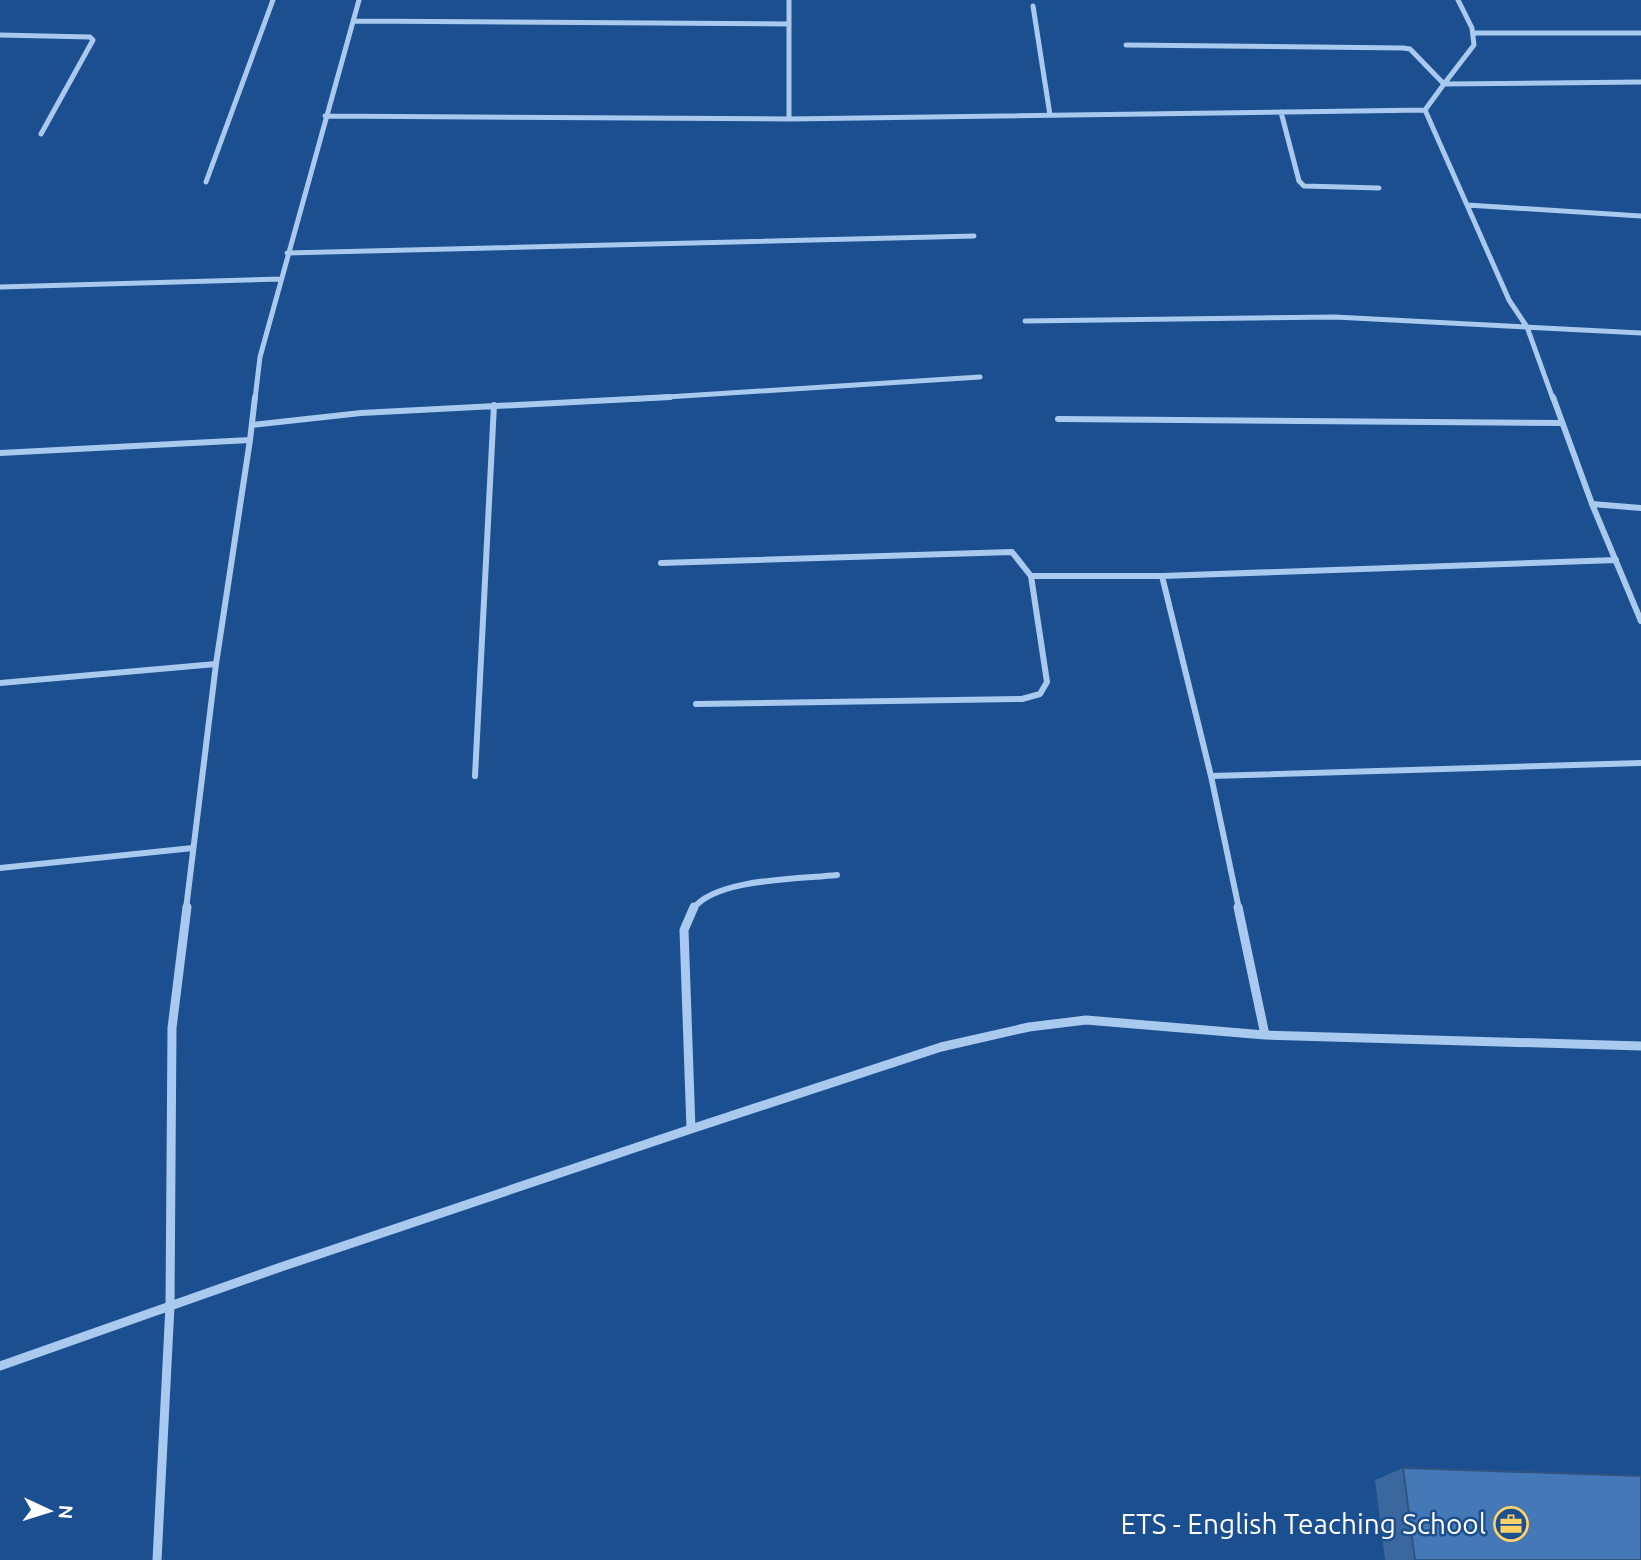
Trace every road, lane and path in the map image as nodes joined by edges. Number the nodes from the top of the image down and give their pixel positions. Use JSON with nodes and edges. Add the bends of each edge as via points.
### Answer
{"nodes":[{"id":1,"x":273,"y":0,"type":"edge"},
{"id":2,"x":359,"y":0,"type":"edge"},
{"id":3,"x":789,"y":0,"type":"edge"},
{"id":4,"x":1458,"y":0,"type":"edge"},
{"id":5,"x":1032,"y":6,"type":"dead end"},
{"id":6,"x":353,"y":21,"type":"junction"},
{"id":7,"x":789,"y":24,"type":"junction"},
{"id":8,"x":1476,"y":33,"type":"junction"},
{"id":9,"x":1641,"y":33,"type":"edge"},
{"id":10,"x":0,"y":36,"type":"edge"},
{"id":11,"x":1126,"y":45,"type":"dead end"},
{"id":12,"x":1641,"y":82,"type":"edge"},
{"id":13,"x":1444,"y":84,"type":"junction"},
{"id":14,"x":1425,"y":110,"type":"junction"},
{"id":15,"x":1281,"y":112,"type":"junction"},
{"id":16,"x":1050,"y":115,"type":"junction"},
{"id":17,"x":325,"y":116,"type":"junction"},
{"id":18,"x":789,"y":119,"type":"junction"},
{"id":19,"x":41,"y":134,"type":"dead end"},
{"id":20,"x":206,"y":182,"type":"dead end"},
{"id":21,"x":1379,"y":188,"type":"dead end"},
{"id":22,"x":1467,"y":205,"type":"junction"},
{"id":23,"x":1641,"y":216,"type":"edge"},
{"id":24,"x":974,"y":236,"type":"dead end"},
{"id":25,"x":287,"y":253,"type":"junction"},
{"id":26,"x":280,"y":279,"type":"junction"},
{"id":27,"x":0,"y":287,"type":"edge"},
{"id":28,"x":1025,"y":321,"type":"dead end"},
{"id":29,"x":1527,"y":327,"type":"junction"},
{"id":30,"x":1641,"y":333,"type":"edge"},
{"id":31,"x":980,"y":377,"type":"dead end"},
{"id":32,"x":494,"y":405,"type":"junction"},
{"id":33,"x":1058,"y":419,"type":"dead end"},
{"id":34,"x":1562,"y":422,"type":"junction"},
{"id":35,"x":252,"y":425,"type":"junction"},
{"id":36,"x":250,"y":440,"type":"junction"},
{"id":37,"x":0,"y":453,"type":"edge"},
{"id":38,"x":1592,"y":505,"type":"junction"},
{"id":39,"x":1641,"y":508,"type":"edge"},
{"id":40,"x":1616,"y":560,"type":"junction"},
{"id":41,"x":661,"y":564,"type":"dead end"},
{"id":42,"x":1031,"y":576,"type":"junction"},
{"id":43,"x":1162,"y":576,"type":"junction"},
{"id":44,"x":1641,"y":621,"type":"edge"},
{"id":45,"x":216,"y":664,"type":"junction"},
{"id":46,"x":0,"y":682,"type":"edge"},
{"id":47,"x":696,"y":704,"type":"dead end"},
{"id":48,"x":1641,"y":763,"type":"edge"},
{"id":49,"x":475,"y":776,"type":"dead end"},
{"id":50,"x":1211,"y":776,"type":"junction"},
{"id":51,"x":193,"y":848,"type":"junction"},
{"id":52,"x":0,"y":869,"type":"edge"},
{"id":53,"x":837,"y":875,"type":"dead end"},
{"id":54,"x":1265,"y":1035,"type":"junction"},
{"id":55,"x":1641,"y":1046,"type":"edge"},
{"id":56,"x":691,"y":1129,"type":"junction"},
{"id":57,"x":170,"y":1306,"type":"junction"},
{"id":58,"x":0,"y":1366,"type":"edge"},
{"id":59,"x":157,"y":1560,"type":"edge"}],
"edges":[{"from":1,"to":20,"type":"street"},
{"from":2,"to":6,"type":"street"},
{"from":3,"to":7,"type":"street"},
{"from":4,"to":8,"type":"street"},
{"from":5,"to":16,"type":"street"},
{"from":6,"to":7,"type":"street"},
{"from":6,"to":17,"type":"street"},
{"from":7,"to":18,"type":"street"},
{"from":8,"to":9,"type":"street"},
{"from":8,"to":13,"type":"street","via":[[1476,43]]},
{"from":10,"to":19,"type":"street","via":[[93,40]]},
{"from":11,"to":13,"type":"street","via":[[1403,48],[1410,49]]},
{"from":12,"to":13,"type":"street"},
{"from":13,"to":14,"type":"street"},
{"from":14,"to":15,"type":"street"},
{"from":14,"to":22,"type":"street"},
{"from":15,"to":16,"type":"street"},
{"from":15,"to":21,"type":"street","via":[[1304,186]]},
{"from":16,"to":18,"type":"street"},
{"from":17,"to":18,"type":"street"},
{"from":17,"to":25,"type":"street"},
{"from":22,"to":23,"type":"street"},
{"from":22,"to":29,"type":"street","via":[[1509,300]]},
{"from":24,"to":25,"type":"street"},
{"from":25,"to":26,"type":"street"},
{"from":26,"to":27,"type":"street"},
{"from":26,"to":35,"type":"street","via":[[260,357]]},
{"from":28,"to":29,"type":"street","via":[[1335,317]]},
{"from":29,"to":30,"type":"street"},
{"from":29,"to":34,"type":"street"},
{"from":31,"to":32,"type":"street"},
{"from":32,"to":35,"type":"street"},
{"from":32,"to":49,"type":"street"},
{"from":33,"to":34,"type":"street"},
{"from":34,"to":38,"type":"street"},
{"from":35,"to":36,"type":"street"},
{"from":36,"to":37,"type":"street"},
{"from":36,"to":45,"type":"street"},
{"from":38,"to":39,"type":"street"},
{"from":38,"to":40,"type":"street"},
{"from":40,"to":43,"type":"street"},
{"from":40,"to":44,"type":"street"},
{"from":41,"to":42,"type":"street","via":[[1012,552]]},
{"from":42,"to":43,"type":"street"},
{"from":42,"to":47,"type":"street","via":[[1047,682],[1040,694],[1022,699]]},
{"from":43,"to":50,"type":"street"},
{"from":45,"to":46,"type":"street"},
{"from":45,"to":51,"type":"street"},
{"from":48,"to":50,"type":"street"},
{"from":50,"to":54,"type":"street"},
{"from":51,"to":52,"type":"street"},
{"from":51,"to":57,"type":"street","via":[[172,1028]]},
{"from":53,"to":56,"type":"street","via":[[726,890],[705,897],[691,910],[684,930]]},
{"from":54,"to":55,"type":"street"},
{"from":54,"to":56,"type":"street","via":[[1086,1020],[1028,1027],[941,1047]]},
{"from":56,"to":57,"type":"street"},
{"from":57,"to":58,"type":"street"},
{"from":57,"to":59,"type":"street"}]}
